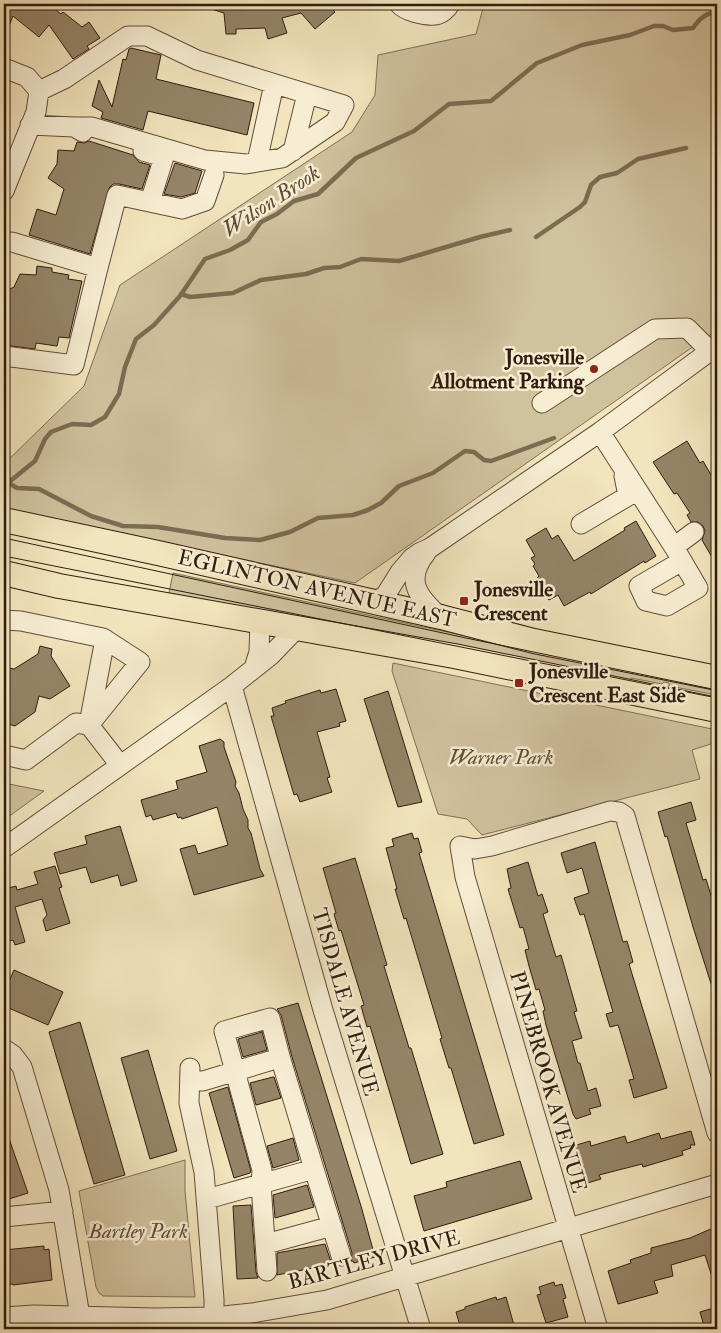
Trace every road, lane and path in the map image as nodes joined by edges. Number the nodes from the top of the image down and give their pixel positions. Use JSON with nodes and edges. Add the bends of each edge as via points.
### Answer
{"nodes":[{"id":1,"x":398,"y":4,"type":"edge"},
{"id":2,"x":450,"y":4,"type":"edge"},
{"id":3,"x":4,"y":68,"type":"edge"},
{"id":4,"x":274,"y":84,"type":"junction"},
{"id":5,"x":38,"y":92,"type":"junction"},
{"id":6,"x":307,"y":94,"type":"junction"},
{"id":7,"x":30,"y":125,"type":"junction"},
{"id":8,"x":74,"y":127,"type":"junction"},
{"id":9,"x":294,"y":150,"type":"junction"},
{"id":10,"x":257,"y":162,"type":"junction"},
{"id":11,"x":214,"y":175,"type":"dead end"},
{"id":12,"x":4,"y":191,"type":"edge"},
{"id":13,"x":150,"y":202,"type":"junction"},
{"id":14,"x":6,"y":240,"type":"edge"},
{"id":15,"x":98,"y":268,"type":"junction"},
{"id":16,"x":714,"y":348,"type":"edge"},
{"id":17,"x":4,"y":356,"type":"edge"},
{"id":18,"x":542,"y":403,"type":"dead end"},
{"id":19,"x":600,"y":432,"type":"junction"},
{"id":20,"x":622,"y":467,"type":"junction"},
{"id":21,"x":628,"y":496,"type":"junction"},
{"id":22,"x":4,"y":520,"type":"edge"},
{"id":23,"x":645,"y":520,"type":"dead end"},
{"id":24,"x":581,"y":524,"type":"dead end"},
{"id":25,"x":694,"y":532,"type":"dead end"},
{"id":26,"x":430,"y":548,"type":"junction"},
{"id":27,"x":4,"y":573,"type":"edge"},
{"id":28,"x":373,"y":602,"type":"junction"},
{"id":29,"x":441,"y":617,"type":"junction"},
{"id":30,"x":4,"y":620,"type":"edge"},
{"id":31,"x":260,"y":621,"type":"junction"},
{"id":32,"x":298,"y":627,"type":"junction"},
{"id":33,"x":105,"y":639,"type":"junction"},
{"id":34,"x":254,"y":668,"type":"junction"},
{"id":35,"x":717,"y":678,"type":"edge"},
{"id":36,"x":232,"y":686,"type":"junction"},
{"id":37,"x":717,"y":710,"type":"edge"},
{"id":38,"x":89,"y":725,"type":"junction"},
{"id":39,"x":4,"y":755,"type":"edge"},
{"id":40,"x":120,"y":765,"type":"junction"},
{"id":41,"x":4,"y":848,"type":"edge"},
{"id":42,"x":4,"y":1049,"type":"edge"},
{"id":43,"x":281,"y":1060,"type":"junction"},
{"id":44,"x":236,"y":1071,"type":"junction"},
{"id":45,"x":717,"y":1134,"type":"edge"},
{"id":46,"x":314,"y":1169,"type":"junction"},
{"id":47,"x":261,"y":1184,"type":"junction"},
{"id":48,"x":717,"y":1184,"type":"edge"},
{"id":49,"x":207,"y":1199,"type":"junction"},
{"id":50,"x":63,"y":1211,"type":"junction"},
{"id":51,"x":4,"y":1217,"type":"edge"},
{"id":52,"x":332,"y":1226,"type":"junction"},
{"id":53,"x":567,"y":1228,"type":"junction"},
{"id":54,"x":266,"y":1244,"type":"junction"},
{"id":55,"x":341,"y":1256,"type":"dead end"},
{"id":56,"x":268,"y":1271,"type":"dead end"},
{"id":57,"x":406,"y":1278,"type":"junction"},
{"id":58,"x":80,"y":1316,"type":"junction"},
{"id":59,"x":4,"y":1317,"type":"edge"},
{"id":60,"x":214,"y":1317,"type":"junction"},
{"id":61,"x":254,"y":1321,"type":"edge"},
{"id":62,"x":153,"y":1324,"type":"edge"},
{"id":63,"x":421,"y":1329,"type":"edge"},
{"id":64,"x":598,"y":1329,"type":"edge"}],
"edges":[{"from":1,"to":2,"type":"street","via":[[405,11],[434,16]]},
{"from":3,"to":5,"type":"street","via":[[27,77]]},
{"from":4,"to":5,"type":"street","via":[[197,60],[147,36],[128,36],[64,79]]},
{"from":4,"to":6,"type":"street"},
{"from":4,"to":10,"type":"street"},
{"from":5,"to":7,"type":"street","via":[[36,112]]},
{"from":6,"to":9,"type":"street"},
{"from":6,"to":9,"type":"street","via":[[344,104],[335,122]]},
{"from":7,"to":8,"type":"street"},
{"from":7,"to":12,"type":"street"},
{"from":8,"to":10,"type":"street","via":[[92,127],[205,160]]},
{"from":8,"to":13,"type":"street","via":[[164,157]]},
{"from":9,"to":10,"type":"street","via":[[282,158]]},
{"from":11,"to":13,"type":"street","via":[[205,201],[182,209]]},
{"from":13,"to":15,"type":"street","via":[[117,195]]},
{"from":14,"to":15,"type":"street"},
{"from":15,"to":17,"type":"street","via":[[74,365]]},
{"from":16,"to":18,"type":"street","via":[[687,328],[655,329]]},
{"from":16,"to":19,"type":"street"},
{"from":19,"to":20,"type":"street"},
{"from":19,"to":26,"type":"street"},
{"from":20,"to":21,"type":"street"},
{"from":20,"to":25,"type":"street","via":[[678,554]]},
{"from":21,"to":23,"type":"street"},
{"from":21,"to":24,"type":"street"},
{"from":22,"to":28,"type":"main road","name":"EGLINTON AVENUE EAST"},
{"from":26,"to":28,"type":"street","via":[[412,558],[385,596]]},
{"from":26,"to":29,"type":"street","via":[[419,561],[414,578],[421,598]]},
{"from":27,"to":31,"type":"main road","name":"EGLINTON AVENUE EAST","via":[[59,586]]},
{"from":28,"to":29,"type":"main road","name":"EGLINTON AVENUE EAST"},
{"from":29,"to":35,"type":"main road","name":"EGLINTON AVENUE EAST","via":[[534,641]]},
{"from":30,"to":33,"type":"street"},
{"from":31,"to":32,"type":"main road","name":"EGLINTON AVENUE EAST"},
{"from":31,"to":34,"type":"street","via":[[259,652]]},
{"from":32,"to":34,"type":"street"},
{"from":32,"to":37,"type":"main road","name":"EGLINTON AVENUE EAST"},
{"from":33,"to":38,"type":"street"},
{"from":33,"to":38,"type":"street","via":[[140,662]]},
{"from":34,"to":36,"type":"street"},
{"from":36,"to":40,"type":"street"},
{"from":36,"to":57,"type":"street","name":"TISDALE AVENUE","via":[[323,1010]]},
{"from":38,"to":39,"type":"street","via":[[76,723],[26,760]]},
{"from":38,"to":40,"type":"street"},
{"from":40,"to":41,"type":"street"},
{"from":42,"to":50,"type":"street","via":[[22,1067]]},
{"from":43,"to":44,"type":"street"},
{"from":43,"to":44,"type":"street","via":[[270,1018],[224,1031]]},
{"from":43,"to":46,"type":"street"},
{"from":44,"to":47,"type":"street","via":[[262,1170]]},
{"from":44,"to":49,"type":"street","via":[[203,1080],[190,1074],[189,1103]]},
{"from":45,"to":53,"type":"street","name":"PINEBROOK AVENUE","via":[[625,816],[610,811],[492,846],[475,849],[460,846],[465,877]]},
{"from":46,"to":47,"type":"street"},
{"from":46,"to":52,"type":"street"},
{"from":47,"to":49,"type":"street"},
{"from":47,"to":54,"type":"street"},
{"from":48,"to":53,"type":"street","name":"BARTLEY DRIVE"},
{"from":49,"to":60,"type":"street"},
{"from":50,"to":51,"type":"street"},
{"from":50,"to":58,"type":"street"},
{"from":52,"to":54,"type":"street"},
{"from":52,"to":55,"type":"street"},
{"from":53,"to":57,"type":"street","name":"BARTLEY DRIVE"},
{"from":53,"to":64,"type":"street","name":"PINEBROOK AVENUE"},
{"from":54,"to":56,"type":"street"},
{"from":57,"to":61,"type":"street","name":"BARTLEY DRIVE"},
{"from":57,"to":63,"type":"street","name":"TISDALE AVENUE"},
{"from":58,"to":59,"type":"street","name":"BARTLEY DRIVE"},
{"from":58,"to":62,"type":"street","name":"BARTLEY DRIVE"},
{"from":60,"to":61,"type":"street","name":"BARTLEY DRIVE"},
{"from":60,"to":62,"type":"street","name":"BARTLEY DRIVE"}]}
